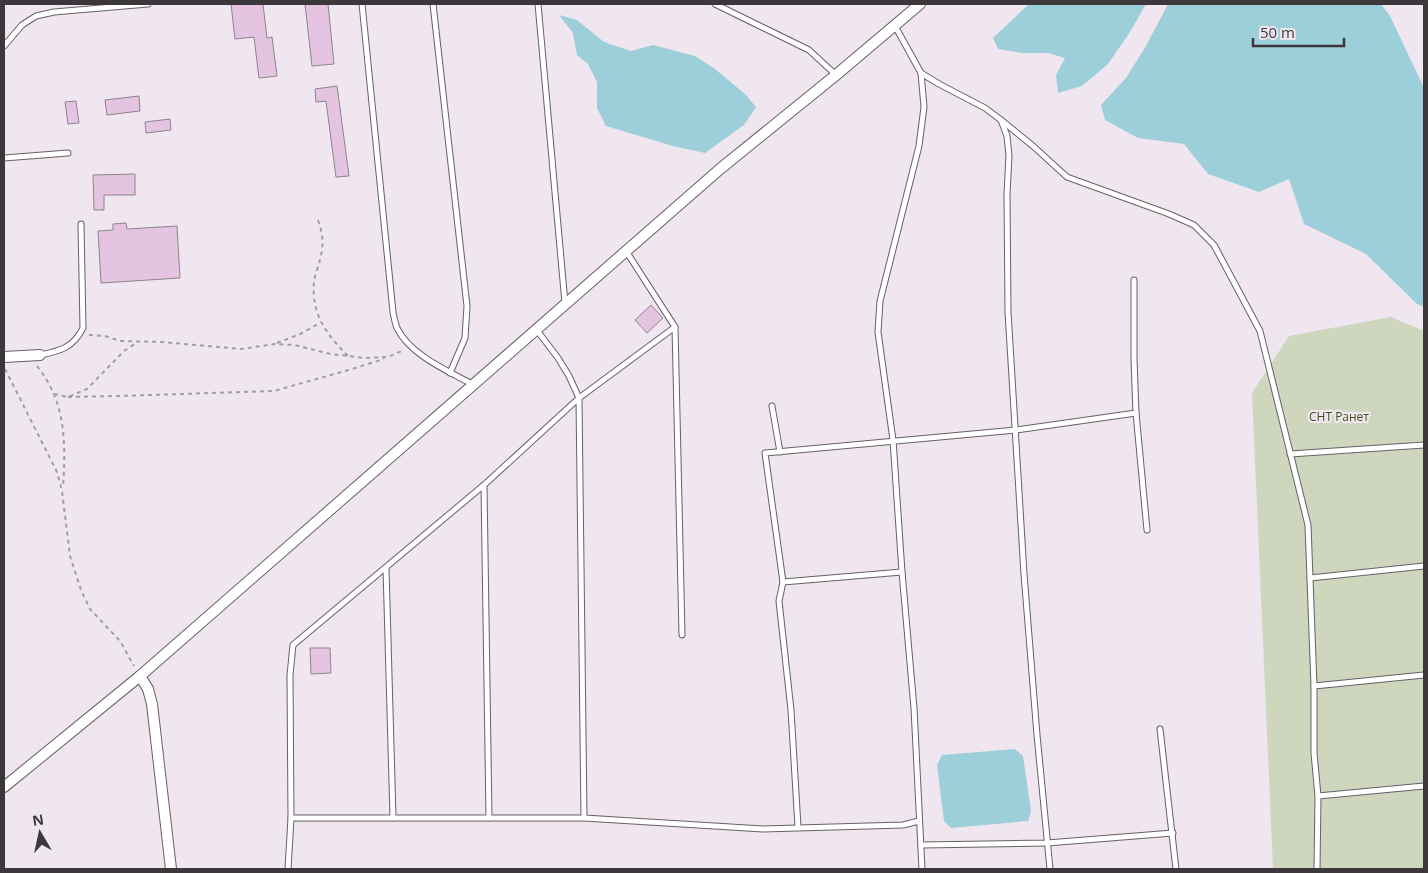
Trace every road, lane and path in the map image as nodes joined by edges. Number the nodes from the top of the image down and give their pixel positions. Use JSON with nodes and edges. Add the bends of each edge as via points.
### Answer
{"nodes":[{"id":1,"x":148,"y":4,"type":"edge"},
{"id":2,"x":362,"y":4,"type":"edge"},
{"id":3,"x":433,"y":4,"type":"edge"},
{"id":4,"x":538,"y":4,"type":"edge"},
{"id":5,"x":715,"y":4,"type":"edge"},
{"id":6,"x":920,"y":4,"type":"edge"},
{"id":7,"x":895,"y":26,"type":"junction"},
{"id":8,"x":4,"y":46,"type":"edge"},
{"id":9,"x":920,"y":73,"type":"junction"},
{"id":10,"x":836,"y":75,"type":"junction"},
{"id":11,"x":1001,"y":120,"type":"junction"},
{"id":12,"x":68,"y":153,"type":"dead end"},
{"id":13,"x":4,"y":158,"type":"edge"},
{"id":14,"x":318,"y":220,"type":"dead end"},
{"id":15,"x":81,"y":224,"type":"dead end"},
{"id":16,"x":626,"y":251,"type":"junction"},
{"id":17,"x":1134,"y":280,"type":"dead end"},
{"id":18,"x":565,"y":303,"type":"junction"},
{"id":19,"x":321,"y":322,"type":"junction"},
{"id":20,"x":675,"y":327,"type":"junction"},
{"id":21,"x":536,"y":329,"type":"junction"},
{"id":22,"x":79,"y":337,"type":"junction"},
{"id":23,"x":138,"y":342,"type":"junction"},
{"id":24,"x":274,"y":344,"type":"junction"},
{"id":25,"x":413,"y":347,"type":"junction"},
{"id":26,"x":35,"y":356,"type":"junction"},
{"id":27,"x":348,"y":356,"type":"junction"},
{"id":28,"x":4,"y":357,"type":"edge"},
{"id":29,"x":388,"y":357,"type":"junction"},
{"id":30,"x":4,"y":366,"type":"edge"},
{"id":31,"x":450,"y":372,"type":"junction"},
{"id":32,"x":472,"y":384,"type":"junction"},
{"id":33,"x":54,"y":394,"type":"junction"},
{"id":34,"x":68,"y":397,"type":"junction"},
{"id":35,"x":579,"y":398,"type":"junction"},
{"id":36,"x":772,"y":406,"type":"dead end"},
{"id":37,"x":1136,"y":413,"type":"junction"},
{"id":38,"x":1016,"y":430,"type":"junction"},
{"id":39,"x":893,"y":440,"type":"junction"},
{"id":40,"x":1424,"y":444,"type":"edge"},
{"id":41,"x":780,"y":452,"type":"junction"},
{"id":42,"x":1290,"y":454,"type":"junction"},
{"id":43,"x":484,"y":485,"type":"junction"},
{"id":44,"x":62,"y":490,"type":"junction"},
{"id":45,"x":1147,"y":530,"type":"dead end"},
{"id":46,"x":1424,"y":566,"type":"edge"},
{"id":47,"x":386,"y":568,"type":"junction"},
{"id":48,"x":902,"y":572,"type":"junction"},
{"id":49,"x":1310,"y":578,"type":"junction"},
{"id":50,"x":783,"y":582,"type":"junction"},
{"id":51,"x":682,"y":634,"type":"dead end"},
{"id":52,"x":1424,"y":674,"type":"edge"},
{"id":53,"x":140,"y":676,"type":"junction"},
{"id":54,"x":1314,"y":686,"type":"junction"},
{"id":55,"x":1160,"y":729,"type":"dead end"},
{"id":56,"x":1424,"y":786,"type":"edge"},
{"id":57,"x":4,"y":787,"type":"edge"},
{"id":58,"x":1318,"y":796,"type":"junction"},
{"id":59,"x":291,"y":818,"type":"junction"},
{"id":60,"x":393,"y":818,"type":"junction"},
{"id":61,"x":489,"y":818,"type":"junction"},
{"id":62,"x":584,"y":818,"type":"junction"},
{"id":63,"x":919,"y":821,"type":"junction"},
{"id":64,"x":798,"y":827,"type":"junction"},
{"id":65,"x":1173,"y":834,"type":"junction"},
{"id":66,"x":1047,"y":843,"type":"junction"},
{"id":67,"x":921,"y":845,"type":"junction"},
{"id":68,"x":170,"y":869,"type":"edge"},
{"id":69,"x":288,"y":869,"type":"edge"},
{"id":70,"x":922,"y":869,"type":"edge"},
{"id":71,"x":1050,"y":869,"type":"edge"},
{"id":72,"x":1176,"y":869,"type":"edge"},
{"id":73,"x":1317,"y":869,"type":"edge"}],
"edges":[{"from":1,"to":8,"type":"lane","via":[[36,16],[22,25]]},
{"from":2,"to":25,"type":"lane","via":[[393,312],[397,328]]},
{"from":3,"to":31,"type":"lane","via":[[467,306],[465,338]]},
{"from":4,"to":18,"type":"lane"},
{"from":5,"to":10,"type":"lane","via":[[809,50]]},
{"from":6,"to":7,"type":"street"},
{"from":7,"to":9,"type":"lane"},
{"from":7,"to":10,"type":"street"},
{"from":9,"to":11,"type":"lane"},
{"from":9,"to":39,"type":"lane","via":[[924,107],[919,146],[880,301],[878,332]]},
{"from":10,"to":16,"type":"street"},
{"from":11,"to":38,"type":"lane","via":[[1009,156],[1008,312]]},
{"from":11,"to":42,"type":"lane","via":[[1067,177],[1194,225],[1214,245],[1260,331]]},
{"from":12,"to":13,"type":"lane"},
{"from":14,"to":19,"type":"path","via":[[323,234],[314,294]]},
{"from":15,"to":22,"type":"lane","via":[[83,328]]},
{"from":16,"to":18,"type":"street"},
{"from":16,"to":20,"type":"lane"},
{"from":17,"to":37,"type":"lane"},
{"from":18,"to":21,"type":"street"},
{"from":19,"to":24,"type":"path"},
{"from":19,"to":27,"type":"path"},
{"from":20,"to":35,"type":"lane"},
{"from":20,"to":51,"type":"lane"},
{"from":21,"to":32,"type":"street"},
{"from":21,"to":35,"type":"lane","via":[[558,358]]},
{"from":22,"to":23,"type":"path","via":[[105,336]]},
{"from":22,"to":26,"type":"lane","via":[[60,351]]},
{"from":23,"to":24,"type":"path","via":[[241,349]]},
{"from":23,"to":34,"type":"path","via":[[124,351],[87,389]]},
{"from":24,"to":27,"type":"path"},
{"from":25,"to":29,"type":"path"},
{"from":25,"to":31,"type":"lane"},
{"from":26,"to":28,"type":"street"},
{"from":26,"to":33,"type":"path"},
{"from":27,"to":29,"type":"path"},
{"from":29,"to":34,"type":"path","via":[[274,391]]},
{"from":30,"to":44,"type":"path","via":[[57,472]]},
{"from":31,"to":32,"type":"lane"},
{"from":32,"to":53,"type":"street"},
{"from":33,"to":34,"type":"path"},
{"from":33,"to":44,"type":"path","via":[[63,427]]},
{"from":35,"to":43,"type":"lane"},
{"from":35,"to":62,"type":"lane"},
{"from":36,"to":41,"type":"lane"},
{"from":37,"to":38,"type":"lane"},
{"from":37,"to":45,"type":"lane"},
{"from":38,"to":39,"type":"lane"},
{"from":38,"to":66,"type":"lane","via":[[1024,574]]},
{"from":39,"to":41,"type":"lane"},
{"from":39,"to":48,"type":"lane"},
{"from":40,"to":42,"type":"lane"},
{"from":41,"to":50,"type":"lane","via":[[765,453]]},
{"from":42,"to":49,"type":"lane","via":[[1308,525]]},
{"from":43,"to":47,"type":"lane"},
{"from":43,"to":61,"type":"lane"},
{"from":44,"to":53,"type":"path","via":[[70,556],[80,590],[90,609],[120,641]]},
{"from":46,"to":49,"type":"lane"},
{"from":47,"to":59,"type":"lane","via":[[294,645],[290,675]]},
{"from":47,"to":60,"type":"lane"},
{"from":48,"to":50,"type":"lane"},
{"from":48,"to":63,"type":"lane","via":[[914,708]]},
{"from":49,"to":54,"type":"lane"},
{"from":50,"to":64,"type":"lane","via":[[778,601],[791,710]]},
{"from":52,"to":54,"type":"lane"},
{"from":53,"to":57,"type":"street"},
{"from":53,"to":68,"type":"street","via":[[152,704]]},
{"from":54,"to":58,"type":"lane"},
{"from":55,"to":65,"type":"lane"},
{"from":56,"to":58,"type":"lane"},
{"from":58,"to":73,"type":"lane"},
{"from":59,"to":60,"type":"lane"},
{"from":59,"to":69,"type":"lane"},
{"from":60,"to":61,"type":"lane"},
{"from":61,"to":62,"type":"lane"},
{"from":62,"to":64,"type":"lane","via":[[762,829]]},
{"from":63,"to":64,"type":"lane","via":[[903,825]]},
{"from":63,"to":67,"type":"lane"},
{"from":65,"to":66,"type":"lane"},
{"from":65,"to":72,"type":"lane"},
{"from":66,"to":67,"type":"lane"},
{"from":66,"to":71,"type":"lane"},
{"from":67,"to":70,"type":"lane"}]}
